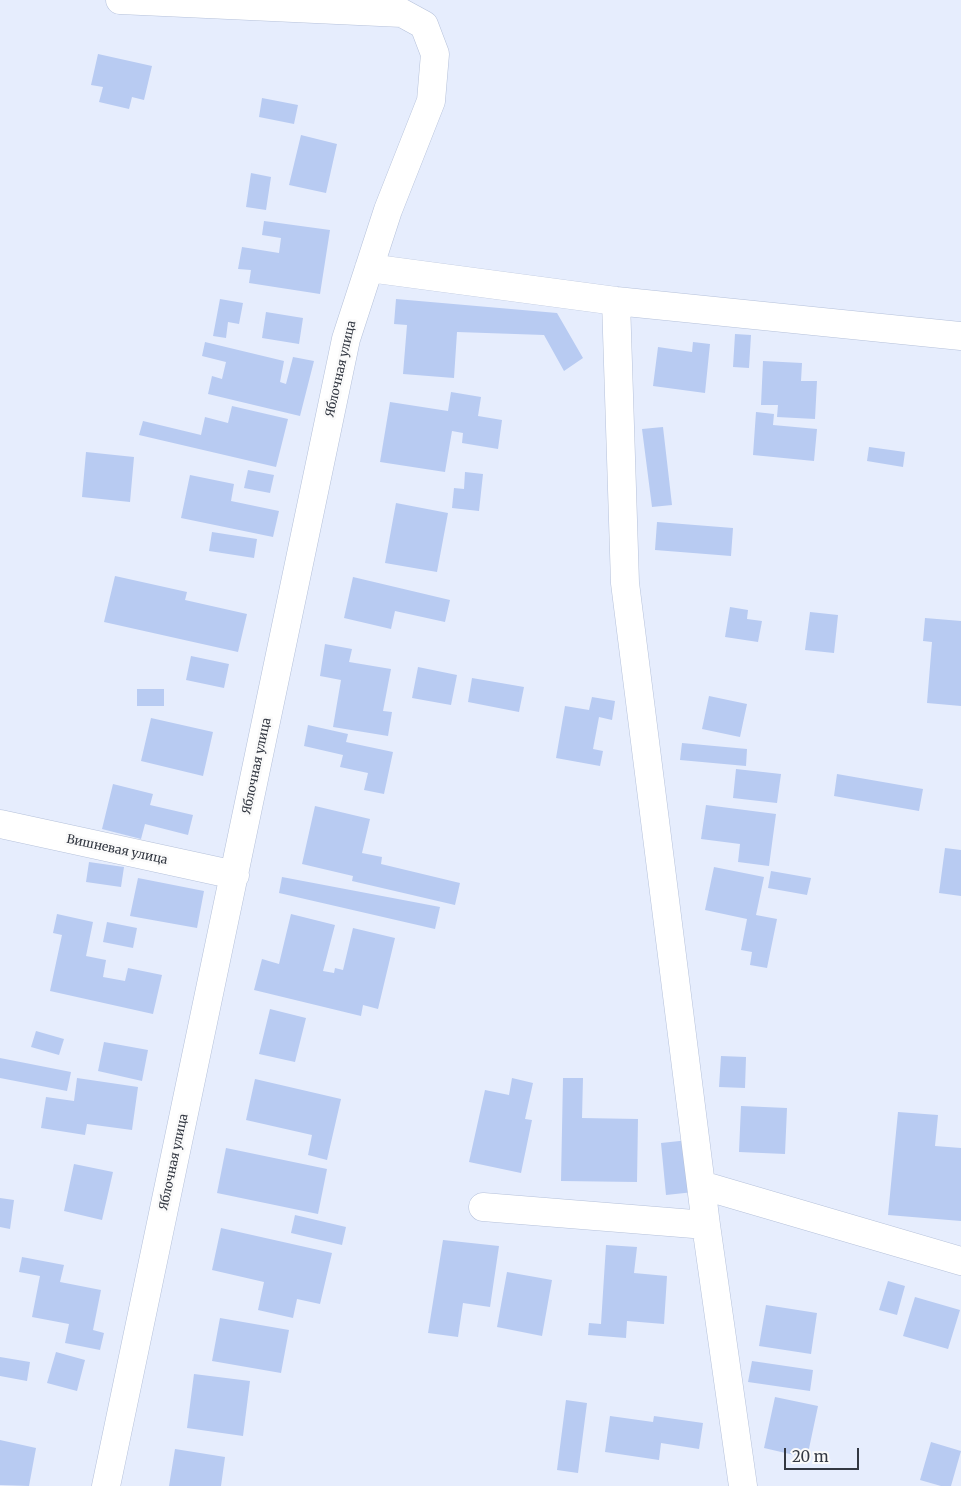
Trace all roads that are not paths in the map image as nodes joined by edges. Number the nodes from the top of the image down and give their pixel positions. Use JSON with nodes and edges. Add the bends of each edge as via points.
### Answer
{"nodes":[{"id":1,"x":120,"y":0,"type":"edge"},
{"id":2,"x":369,"y":268,"type":"junction"},
{"id":3,"x":616,"y":301,"type":"junction"},
{"id":4,"x":961,"y":336,"type":"edge"},
{"id":5,"x":0,"y":824,"type":"edge"},
{"id":6,"x":235,"y":876,"type":"junction"},
{"id":7,"x":701,"y":1185,"type":"junction"},
{"id":8,"x":483,"y":1207,"type":"dead end"},
{"id":9,"x":706,"y":1225,"type":"junction"},
{"id":10,"x":961,"y":1261,"type":"edge"},
{"id":11,"x":106,"y":1486,"type":"edge"},
{"id":12,"x":743,"y":1486,"type":"edge"}],
"edges":[{"from":1,"to":2,"type":"street","name":"Яблочная улица","via":[[402,13],[424,25],[436,54],[432,101],[388,210]]},
{"from":2,"to":3,"type":"street"},
{"from":2,"to":6,"type":"street","name":"Яблочная улица","via":[[346,339]]},
{"from":3,"to":4,"type":"street"},
{"from":3,"to":7,"type":"street","via":[[625,583]]},
{"from":5,"to":6,"type":"street","name":"Вишневая улица"},
{"from":6,"to":11,"type":"street","name":"Яблочная улица"},
{"from":7,"to":9,"type":"street"},
{"from":7,"to":10,"type":"street"},
{"from":8,"to":9,"type":"street"},
{"from":9,"to":12,"type":"street"}]}
